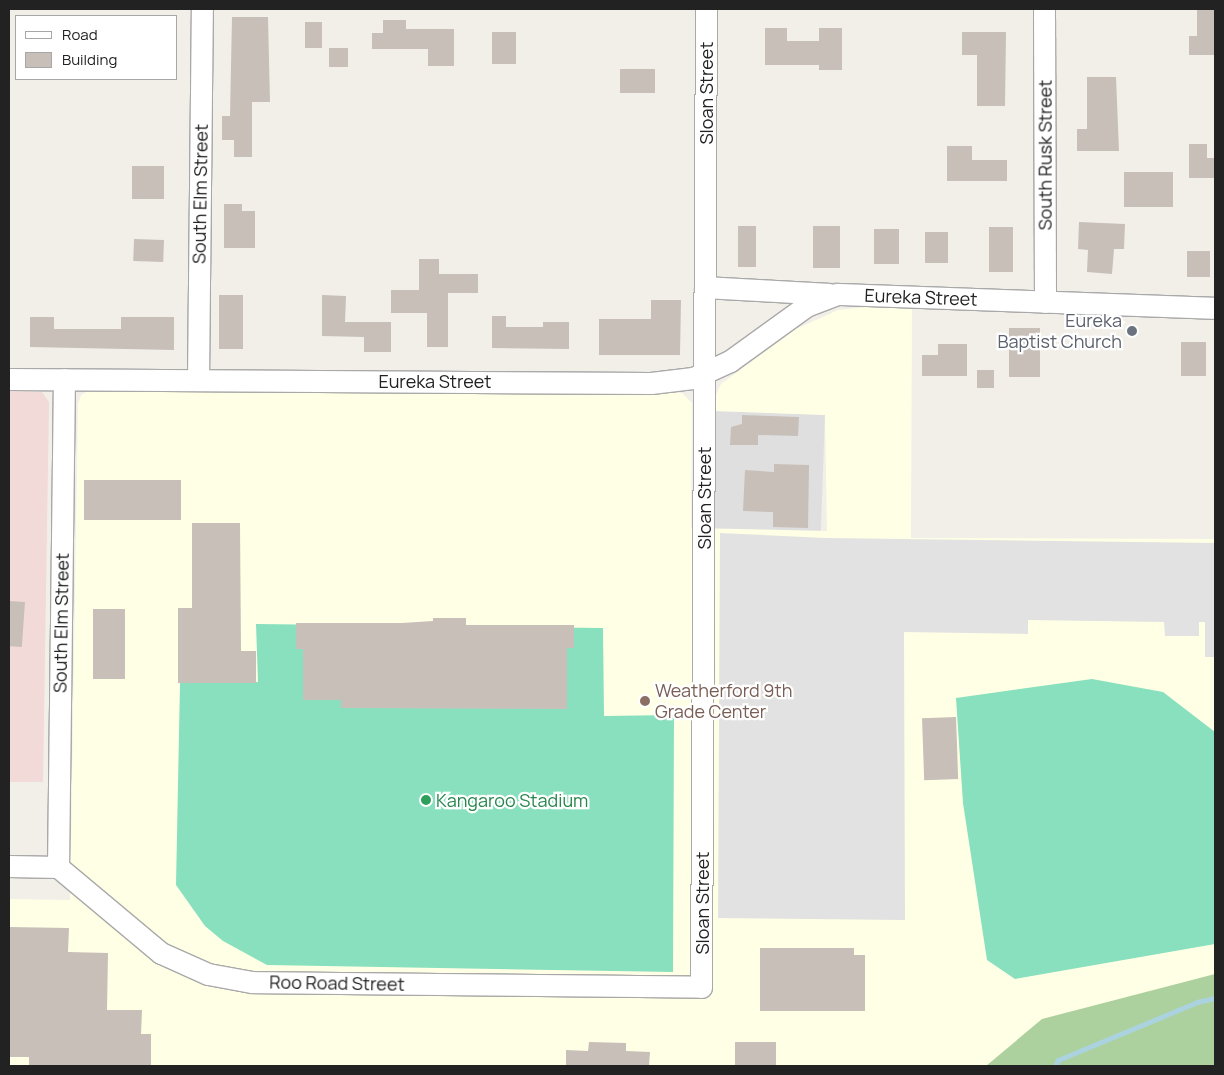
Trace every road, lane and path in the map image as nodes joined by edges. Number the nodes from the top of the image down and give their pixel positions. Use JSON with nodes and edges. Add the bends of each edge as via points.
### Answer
{"nodes":[{"id":1,"x":202,"y":9,"type":"edge"},
{"id":2,"x":706,"y":9,"type":"edge"},
{"id":3,"x":1044,"y":9,"type":"edge"},
{"id":4,"x":705,"y":287,"type":"junction"},
{"id":5,"x":837,"y":294,"type":"junction"},
{"id":6,"x":1045,"y":302,"type":"junction"},
{"id":7,"x":1215,"y":308,"type":"edge"},
{"id":8,"x":704,"y":372,"type":"junction"},
{"id":9,"x":9,"y":378,"type":"edge"},
{"id":10,"x":64,"y":379,"type":"junction"},
{"id":11,"x":198,"y":379,"type":"junction"},
{"id":12,"x":9,"y":866,"type":"edge"},
{"id":13,"x":58,"y":867,"type":"junction"},
{"id":14,"x":702,"y":987,"type":"joint"}],
"edges":[{"from":1,"to":11,"type":"street","name":"South Elm Street"},
{"from":2,"to":4,"type":"street","name":"Sloan Street"},
{"from":3,"to":6,"type":"street","name":"South Rusk Street"},
{"from":4,"to":5,"type":"street","name":"Eureka Street"},
{"from":4,"to":8,"type":"street","name":"Sloan Street"},
{"from":5,"to":6,"type":"street","name":"Eureka Street"},
{"from":5,"to":8,"type":"street","name":"Eureka Street","via":[[806,306],[730,361]]},
{"from":6,"to":7,"type":"street","name":"Eureka Street"},
{"from":8,"to":11,"type":"street","name":"Eureka Street","via":[[693,378],[651,383]]},
{"from":8,"to":14,"type":"street","name":"Sloan Street"},
{"from":9,"to":10,"type":"street","name":"Eureka Street"},
{"from":10,"to":11,"type":"street","name":"Eureka Street"},
{"from":10,"to":13,"type":"street","name":"South Elm Street"},
{"from":12,"to":13,"type":"street"},
{"from":13,"to":14,"type":"street","name":"Roo Road Street","via":[[161,953],[208,974],[252,982]]}]}
